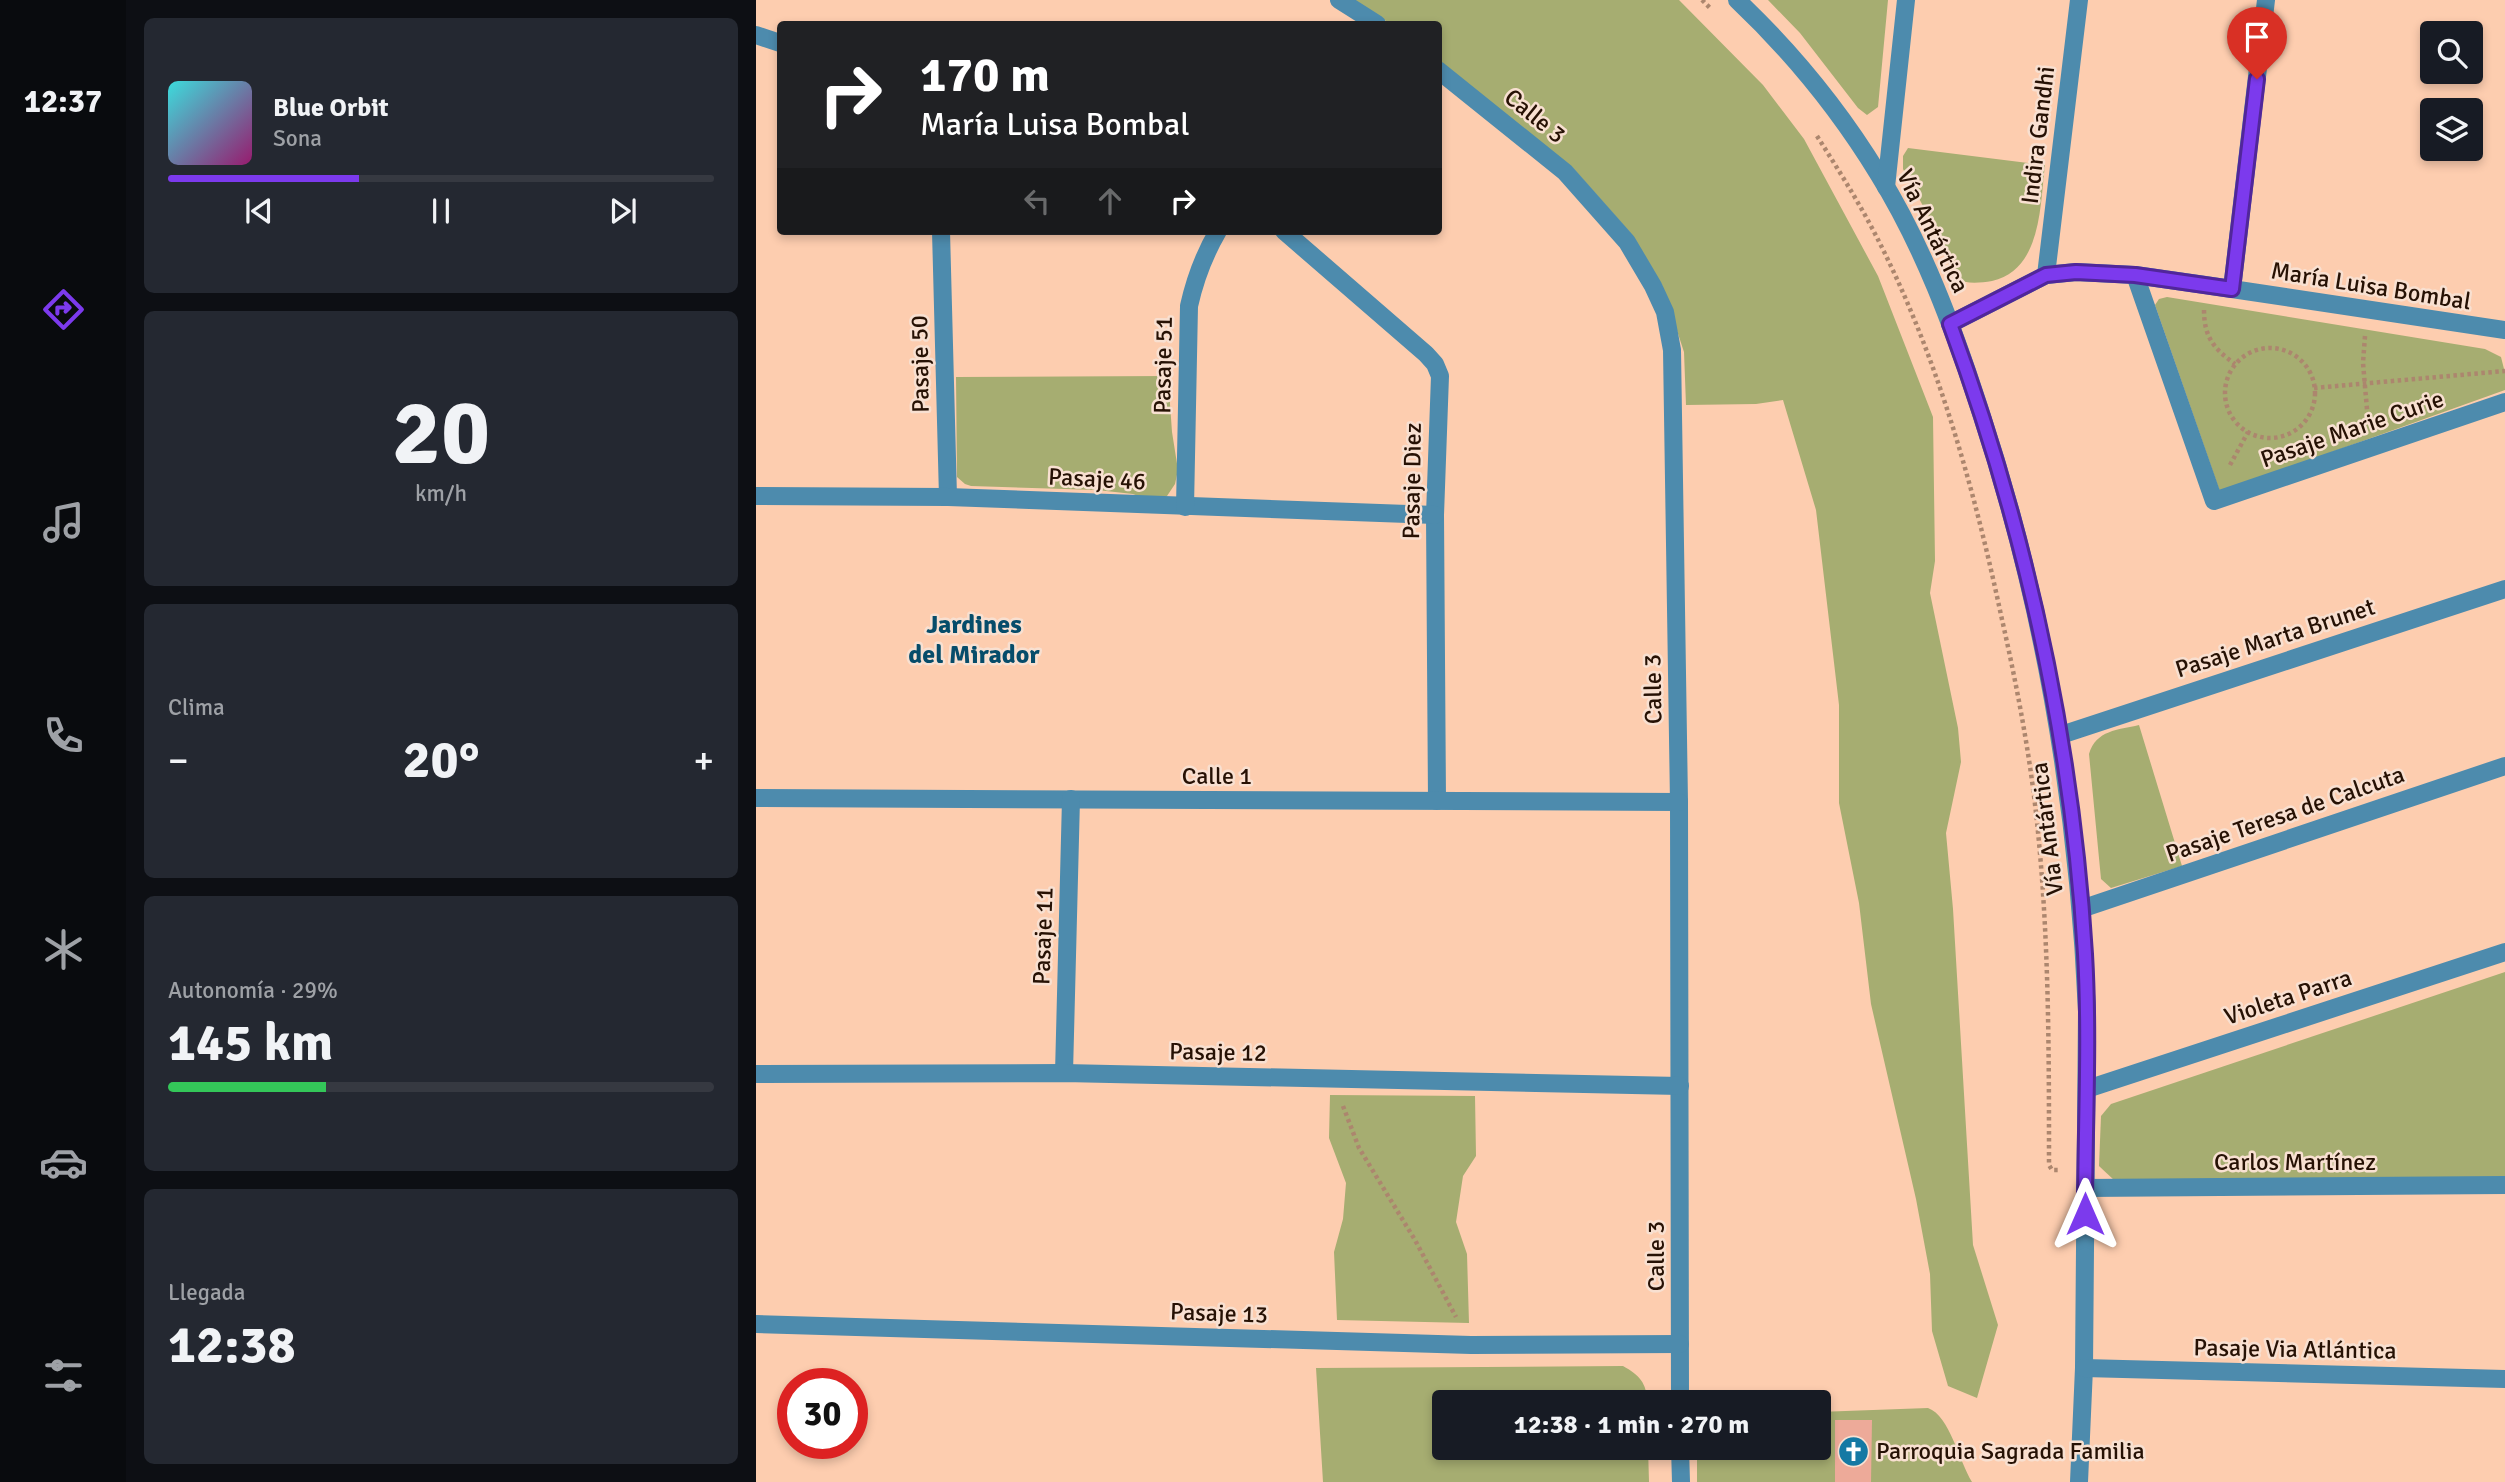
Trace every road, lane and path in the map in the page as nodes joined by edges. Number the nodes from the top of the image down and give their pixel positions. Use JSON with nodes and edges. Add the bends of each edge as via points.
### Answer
{"nodes":[{"id":1,"x":1339,"y":0,"type":"edge"},
{"id":2,"x":1702,"y":0,"type":"edge"},
{"id":3,"x":1738,"y":0,"type":"edge"},
{"id":4,"x":1906,"y":0,"type":"edge"},
{"id":5,"x":2079,"y":0,"type":"edge"},
{"id":6,"x":2266,"y":0,"type":"edge"},
{"id":7,"x":1711,"y":9,"type":"dead end"},
{"id":8,"x":1372,"y":21,"type":"edge"},
{"id":9,"x":756,"y":35,"type":"edge"},
{"id":10,"x":777,"y":42,"type":"edge"},
{"id":11,"x":1442,"y":73,"type":"edge"},
{"id":12,"x":1816,"y":134,"type":"dead end"},
{"id":13,"x":1886,"y":187,"type":"junction"},
{"id":14,"x":941,"y":235,"type":"edge"},
{"id":15,"x":1216,"y":235,"type":"edge"},
{"id":16,"x":1289,"y":235,"type":"edge"},
{"id":17,"x":2046,"y":275,"type":"junction"},
{"id":18,"x":2135,"y":275,"type":"junction"},
{"id":19,"x":2204,"y":285,"type":"junction"},
{"id":20,"x":2232,"y":289,"type":"junction"},
{"id":21,"x":2367,"y":311,"type":"junction"},
{"id":22,"x":1950,"y":324,"type":"junction"},
{"id":23,"x":2505,"y":330,"type":"edge"},
{"id":24,"x":2235,"y":364,"type":"junction"},
{"id":25,"x":2505,"y":371,"type":"edge"},
{"id":26,"x":2364,"y":382,"type":"junction"},
{"id":27,"x":2314,"y":388,"type":"junction"},
{"id":28,"x":2505,"y":402,"type":"edge"},
{"id":29,"x":2375,"y":446,"type":"junction"},
{"id":30,"x":756,"y":496,"type":"edge"},
{"id":31,"x":948,"y":497,"type":"junction"},
{"id":32,"x":1185,"y":507,"type":"junction"},
{"id":33,"x":1435,"y":515,"type":"junction"},
{"id":34,"x":2505,"y":589,"type":"edge"},
{"id":35,"x":2061,"y":735,"type":"junction"},
{"id":36,"x":2505,"y":766,"type":"edge"},
{"id":37,"x":756,"y":798,"type":"edge"},
{"id":38,"x":1071,"y":799,"type":"junction"},
{"id":39,"x":1437,"y":801,"type":"junction"},
{"id":40,"x":1679,"y":802,"type":"junction"},
{"id":41,"x":2081,"y":909,"type":"junction"},
{"id":42,"x":2505,"y":952,"type":"edge"},
{"id":43,"x":1064,"y":1073,"type":"junction"},
{"id":44,"x":756,"y":1074,"type":"edge"},
{"id":45,"x":1335,"y":1079,"type":"junction"},
{"id":46,"x":1680,"y":1086,"type":"junction"},
{"id":47,"x":2087,"y":1089,"type":"junction"},
{"id":48,"x":2085,"y":1180,"type":"junction"},
{"id":49,"x":2505,"y":1185,"type":"edge"},
{"id":50,"x":756,"y":1324,"type":"edge"},
{"id":51,"x":1680,"y":1344,"type":"junction"},
{"id":52,"x":1471,"y":1345,"type":"junction"},
{"id":53,"x":2084,"y":1368,"type":"junction"},
{"id":54,"x":2505,"y":1379,"type":"edge"},
{"id":55,"x":1680,"y":1390,"type":"edge"},
{"id":56,"x":1681,"y":1460,"type":"edge"},
{"id":57,"x":1681,"y":1482,"type":"edge"},
{"id":58,"x":2079,"y":1482,"type":"edge"}],
"edges":[{"from":1,"to":8,"type":"street"},
{"from":2,"to":7,"type":"path"},
{"from":3,"to":13,"type":"street","name":"Vía Antártica","via":[[1828,100]]},
{"from":4,"to":13,"type":"street"},
{"from":5,"to":17,"type":"street","name":"Indira Gandhi"},
{"from":6,"to":20,"type":"street"},
{"from":9,"to":10,"type":"street"},
{"from":11,"to":40,"type":"street","name":"Calle 3","via":[[1565,172],[1628,242],[1665,313],[1672,350]]},
{"from":12,"to":48,"type":"path","via":[[1872,229],[1912,314],[1974,500],[2014,671],[2037,820],[2048,1028],[2049,1165]]},
{"from":13,"to":22,"type":"street","name":"Vía Antártica"},
{"from":14,"to":31,"type":"street","name":"Pasaje 50"},
{"from":15,"to":32,"type":"street","name":"Pasaje 51","via":[[1189,306]]},
{"from":16,"to":33,"type":"street","name":"Pasaje Diez","via":[[1436,364],[1440,376]]},
{"from":17,"to":18,"type":"street","name":"María Luisa Bombal"},
{"from":17,"to":22,"type":"street","name":"María Luisa Bombal"},
{"from":18,"to":19,"type":"street","name":"María Luisa Bombal"},
{"from":18,"to":29,"type":"street","name":"Pasaje Marie Curie","via":[[2214,501]]},
{"from":19,"to":20,"type":"street","name":"María Luisa Bombal"},
{"from":19,"to":24,"type":"path","via":[[2207,335]]},
{"from":20,"to":21,"type":"street","name":"María Luisa Bombal"},
{"from":21,"to":23,"type":"street","name":"María Luisa Bombal"},
{"from":21,"to":26,"type":"path"},
{"from":22,"to":35,"type":"street","name":"Vía Antártica","via":[[2012,511]]},
{"from":24,"to":27,"type":"path","via":[[2259,349],[2287,351],[2308,369]]},
{"from":24,"to":27,"type":"path","via":[[2226,382],[2228,410],[2240,426],[2256,435],[2283,436],[2298,427],[2313,405]]},
{"from":25,"to":26,"type":"path"},
{"from":26,"to":27,"type":"path"},
{"from":26,"to":29,"type":"path"},
{"from":28,"to":29,"type":"street","name":"Pasaje Marie Curie"},
{"from":30,"to":31,"type":"street","name":"Pasaje 46"},
{"from":31,"to":32,"type":"street","name":"Pasaje 46"},
{"from":32,"to":33,"type":"street","name":"Pasaje 46"},
{"from":33,"to":39,"type":"street","name":"Pasaje Diez"},
{"from":34,"to":35,"type":"street","name":"Pasaje Marta Brunet"},
{"from":35,"to":41,"type":"street","name":"Vía Antártica"},
{"from":36,"to":41,"type":"street","name":"Pasaje Teresa de Calcuta"},
{"from":37,"to":38,"type":"street","name":"Calle 1"},
{"from":38,"to":39,"type":"street","name":"Calle 1"},
{"from":38,"to":43,"type":"street","name":"Pasaje 11"},
{"from":39,"to":40,"type":"street","name":"Calle 1"},
{"from":40,"to":46,"type":"street","name":"Calle 3"},
{"from":41,"to":47,"type":"street","name":"Vía Antártica"},
{"from":42,"to":47,"type":"street","name":"Violeta Parra"},
{"from":43,"to":44,"type":"street","name":"Pasaje 12"},
{"from":43,"to":45,"type":"street","name":"Pasaje 12"},
{"from":45,"to":46,"type":"street","name":"Pasaje 12"},
{"from":45,"to":52,"type":"path","via":[[1359,1149]]},
{"from":46,"to":51,"type":"street","name":"Calle 3"},
{"from":47,"to":48,"type":"street","name":"Vía Antártica"},
{"from":48,"to":49,"type":"street","name":"Carlos Martínez"},
{"from":48,"to":53,"type":"street","name":"Vía Antártica"},
{"from":50,"to":52,"type":"street","name":"Pasaje 13"},
{"from":51,"to":52,"type":"street","name":"Pasaje 13"},
{"from":51,"to":55,"type":"street","name":"Calle 3"},
{"from":53,"to":54,"type":"street","name":"Pasaje Via Atlántica"},
{"from":53,"to":58,"type":"street","name":"Vía Antártica"},
{"from":56,"to":57,"type":"street"}]}
